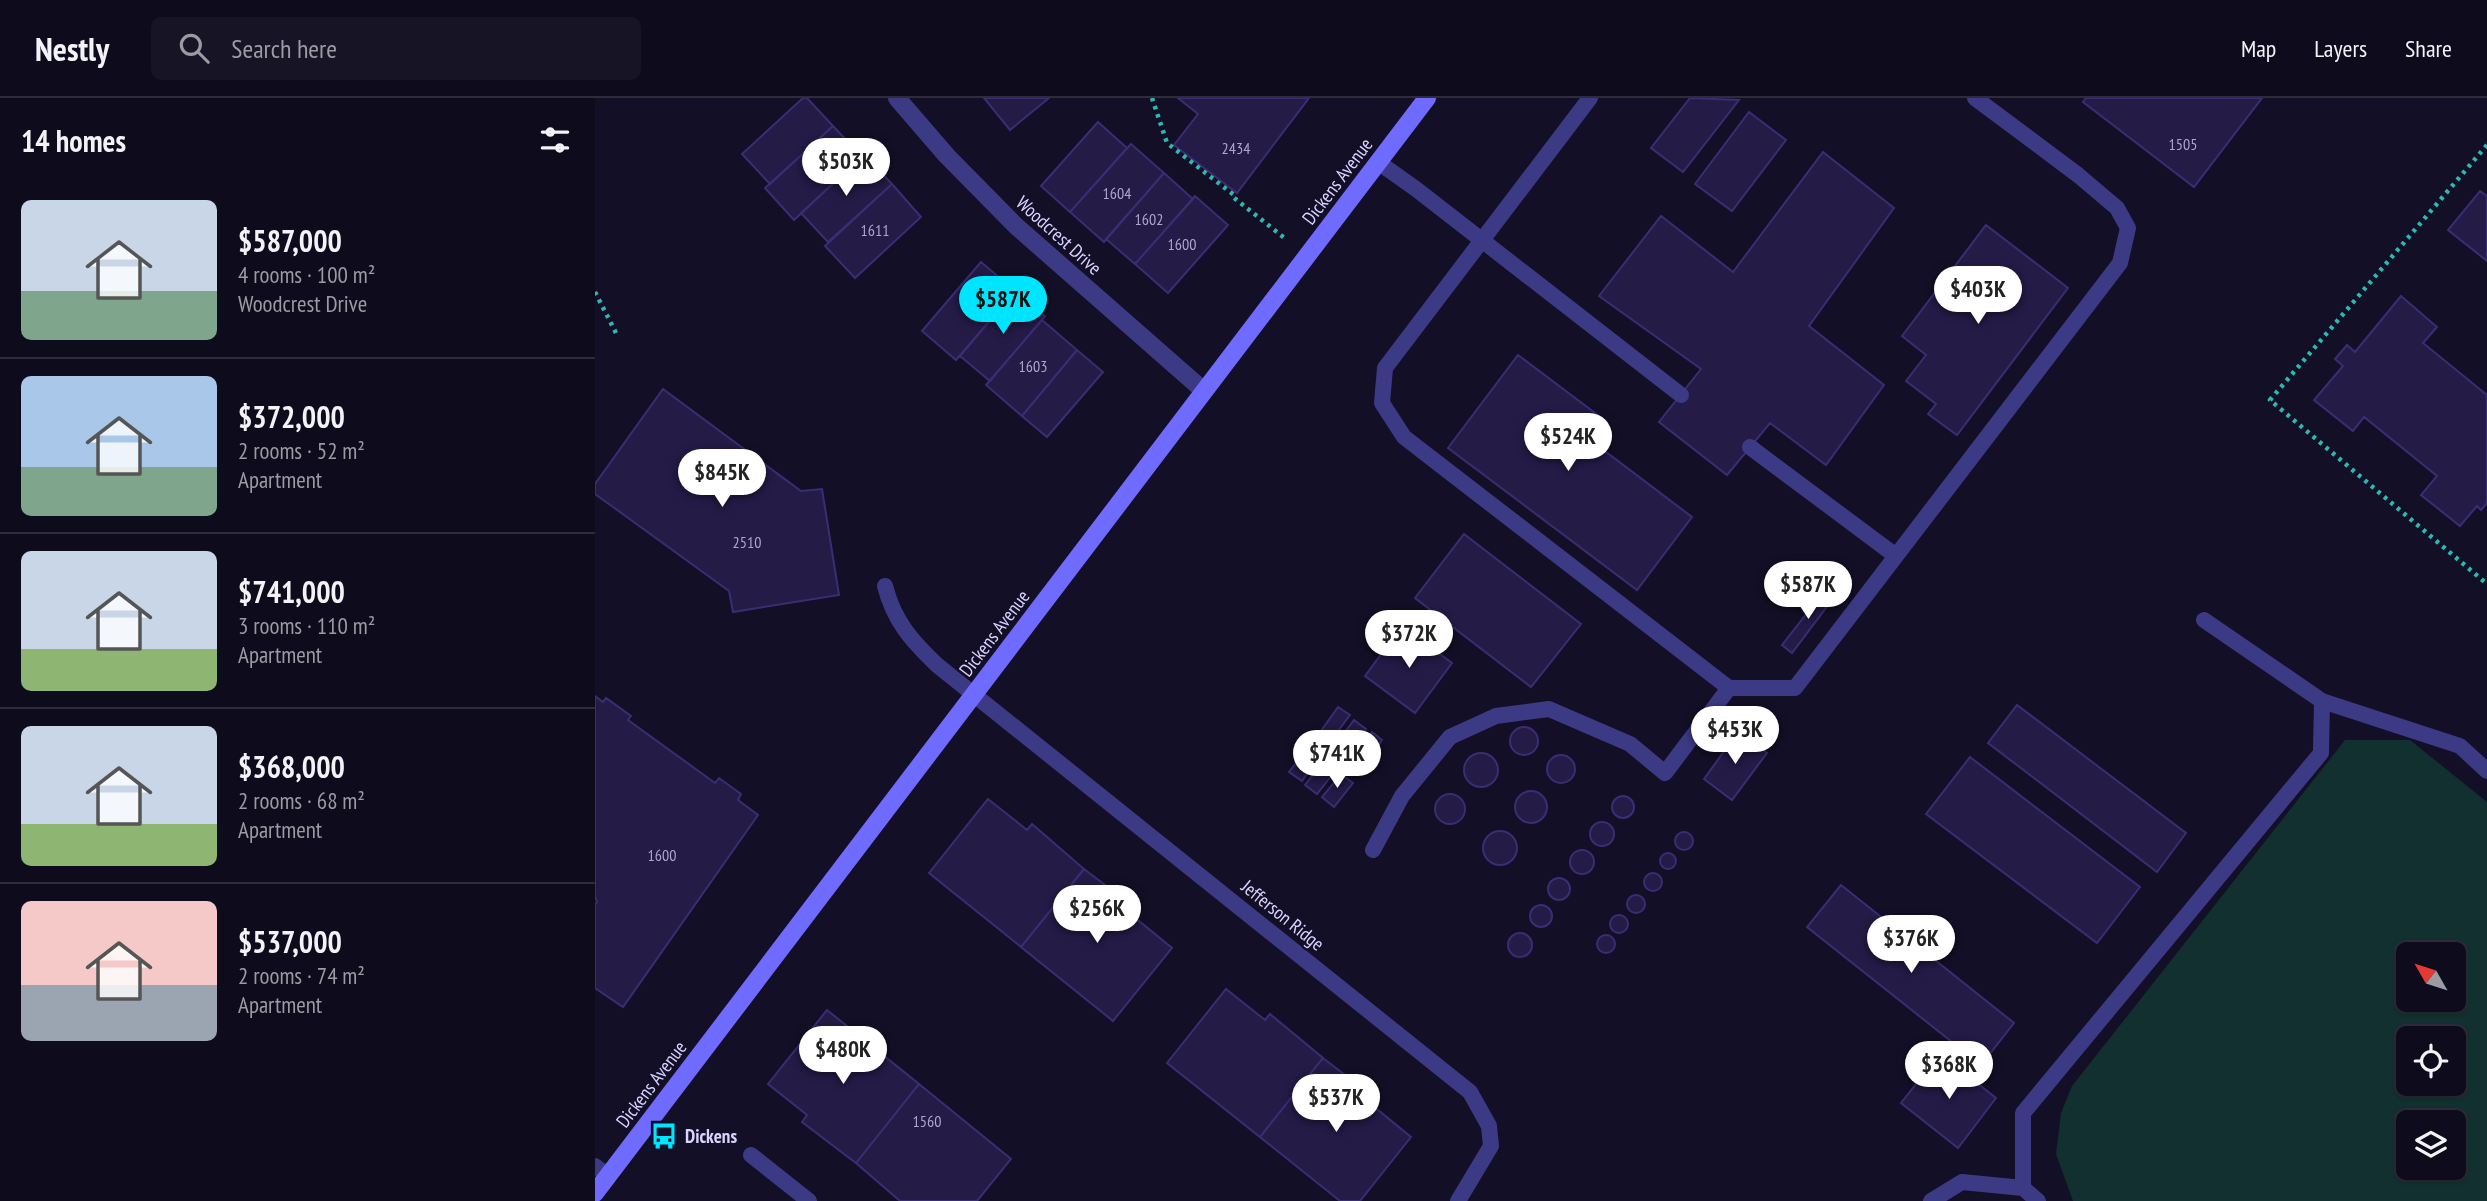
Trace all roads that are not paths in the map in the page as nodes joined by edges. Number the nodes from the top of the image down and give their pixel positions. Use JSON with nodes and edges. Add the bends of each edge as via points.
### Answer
{"nodes":[{"id":1,"x":897,"y":98,"type":"edge"},
{"id":2,"x":1426,"y":98,"type":"edge"},
{"id":3,"x":1590,"y":98,"type":"edge"},
{"id":4,"x":1975,"y":98,"type":"edge"},
{"id":5,"x":1378,"y":162,"type":"junction"},
{"id":6,"x":1481,"y":241,"type":"junction"},
{"id":7,"x":1203,"y":391,"type":"junction"},
{"id":8,"x":1681,"y":395,"type":"dead end"},
{"id":9,"x":1750,"y":447,"type":"dead end"},
{"id":10,"x":1896,"y":556,"type":"junction"},
{"id":11,"x":885,"y":586,"type":"dead end"},
{"id":12,"x":2204,"y":620,"type":"dead end"},
{"id":13,"x":1729,"y":688,"type":"junction"},
{"id":14,"x":974,"y":695,"type":"junction"},
{"id":15,"x":2322,"y":701,"type":"junction"},
{"id":16,"x":2487,"y":772,"type":"edge"},
{"id":17,"x":1373,"y":850,"type":"dead end"},
{"id":18,"x":751,"y":1154,"type":"dead end"},
{"id":19,"x":601,"y":1171,"type":"edge"},
{"id":20,"x":2023,"y":1188,"type":"junction"},
{"id":21,"x":595,"y":1192,"type":"edge"},
{"id":22,"x":809,"y":1201,"type":"edge"},
{"id":23,"x":1458,"y":1201,"type":"edge"},
{"id":24,"x":1931,"y":1201,"type":"edge"},
{"id":25,"x":2038,"y":1201,"type":"edge"}],
"edges":[{"from":1,"to":7,"type":"street","name":"Woodcrest Drive","via":[[1016,226]]},
{"from":2,"to":5,"type":"street","name":"Dickens Avenue"},
{"from":3,"to":6,"type":"lane"},
{"from":4,"to":10,"type":"lane","via":[[2078,175],[2117,208],[2129,228],[2119,263]]},
{"from":5,"to":6,"type":"lane"},
{"from":5,"to":7,"type":"street","name":"Dickens Avenue"},
{"from":6,"to":8,"type":"lane"},
{"from":6,"to":13,"type":"lane","via":[[1385,368],[1382,403],[1403,437]]},
{"from":7,"to":14,"type":"street","name":"Dickens Avenue"},
{"from":9,"to":10,"type":"lane"},
{"from":10,"to":13,"type":"lane","via":[[1795,688]]},
{"from":11,"to":14,"type":"lane","name":"Jefferson Ridge","via":[[894,614],[910,637]]},
{"from":12,"to":15,"type":"lane"},
{"from":13,"to":17,"type":"lane","via":[[1665,773],[1630,744],[1549,709],[1496,716],[1450,737],[1402,796]]},
{"from":14,"to":19,"type":"street","name":"Dickens Avenue"},
{"from":14,"to":23,"type":"lane","name":"Jefferson Ridge","via":[[1470,1092],[1489,1126],[1491,1146]]},
{"from":15,"to":16,"type":"lane","via":[[2460,746]]},
{"from":15,"to":20,"type":"lane","via":[[2321,753],[2023,1112]]},
{"from":18,"to":22,"type":"lane"},
{"from":19,"to":21,"type":"street","name":"Dickens Avenue"},
{"from":20,"to":24,"type":"lane","via":[[1962,1182]]},
{"from":20,"to":25,"type":"lane"}]}
